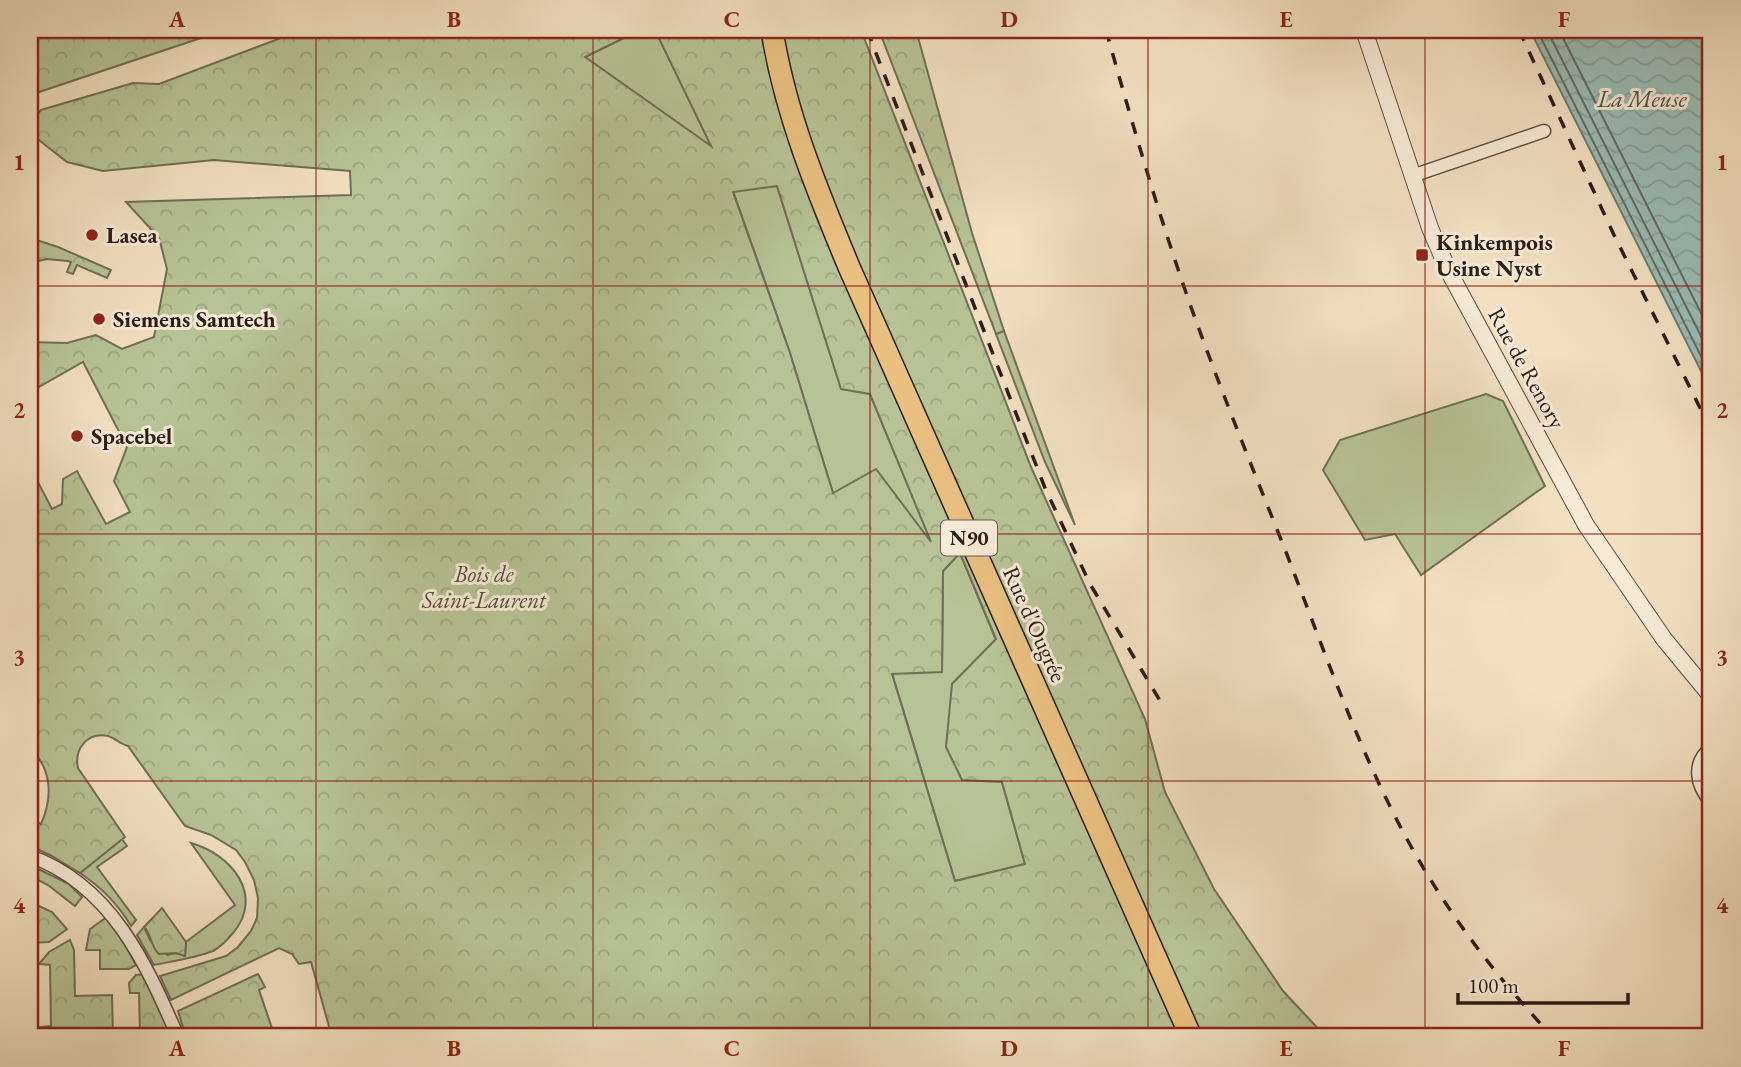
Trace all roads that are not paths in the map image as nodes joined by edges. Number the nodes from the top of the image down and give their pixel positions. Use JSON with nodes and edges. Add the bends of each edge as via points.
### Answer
{"nodes":[{"id":1,"x":772,"y":30,"type":"edge"},
{"id":2,"x":1364,"y":30,"type":"edge"},
{"id":3,"x":1544,"y":131,"type":"dead end"},
{"id":4,"x":1412,"y":176,"type":"junction"},
{"id":5,"x":1711,"y":696,"type":"edge"},
{"id":6,"x":1711,"y":748,"type":"edge"},
{"id":7,"x":1711,"y":802,"type":"edge"},
{"id":8,"x":30,"y":856,"type":"edge"},
{"id":9,"x":178,"y":1037,"type":"edge"},
{"id":10,"x":1191,"y":1037,"type":"edge"}],
"edges":[{"from":1,"to":10,"type":"main road","name":"Rue d'Ougrée","number":"N90","via":[[796,131],[849,267]]},
{"from":2,"to":4,"type":"street","name":"Rue de Renory"},
{"from":3,"to":4,"type":"street"},
{"from":4,"to":5,"type":"street","name":"Rue de Renory","via":[[1448,272],[1579,513],[1664,639]]},
{"from":6,"to":7,"type":"street","via":[[1697,775]]},
{"from":8,"to":9,"type":"street","via":[[76,880],[108,909],[128,936]]}]}
